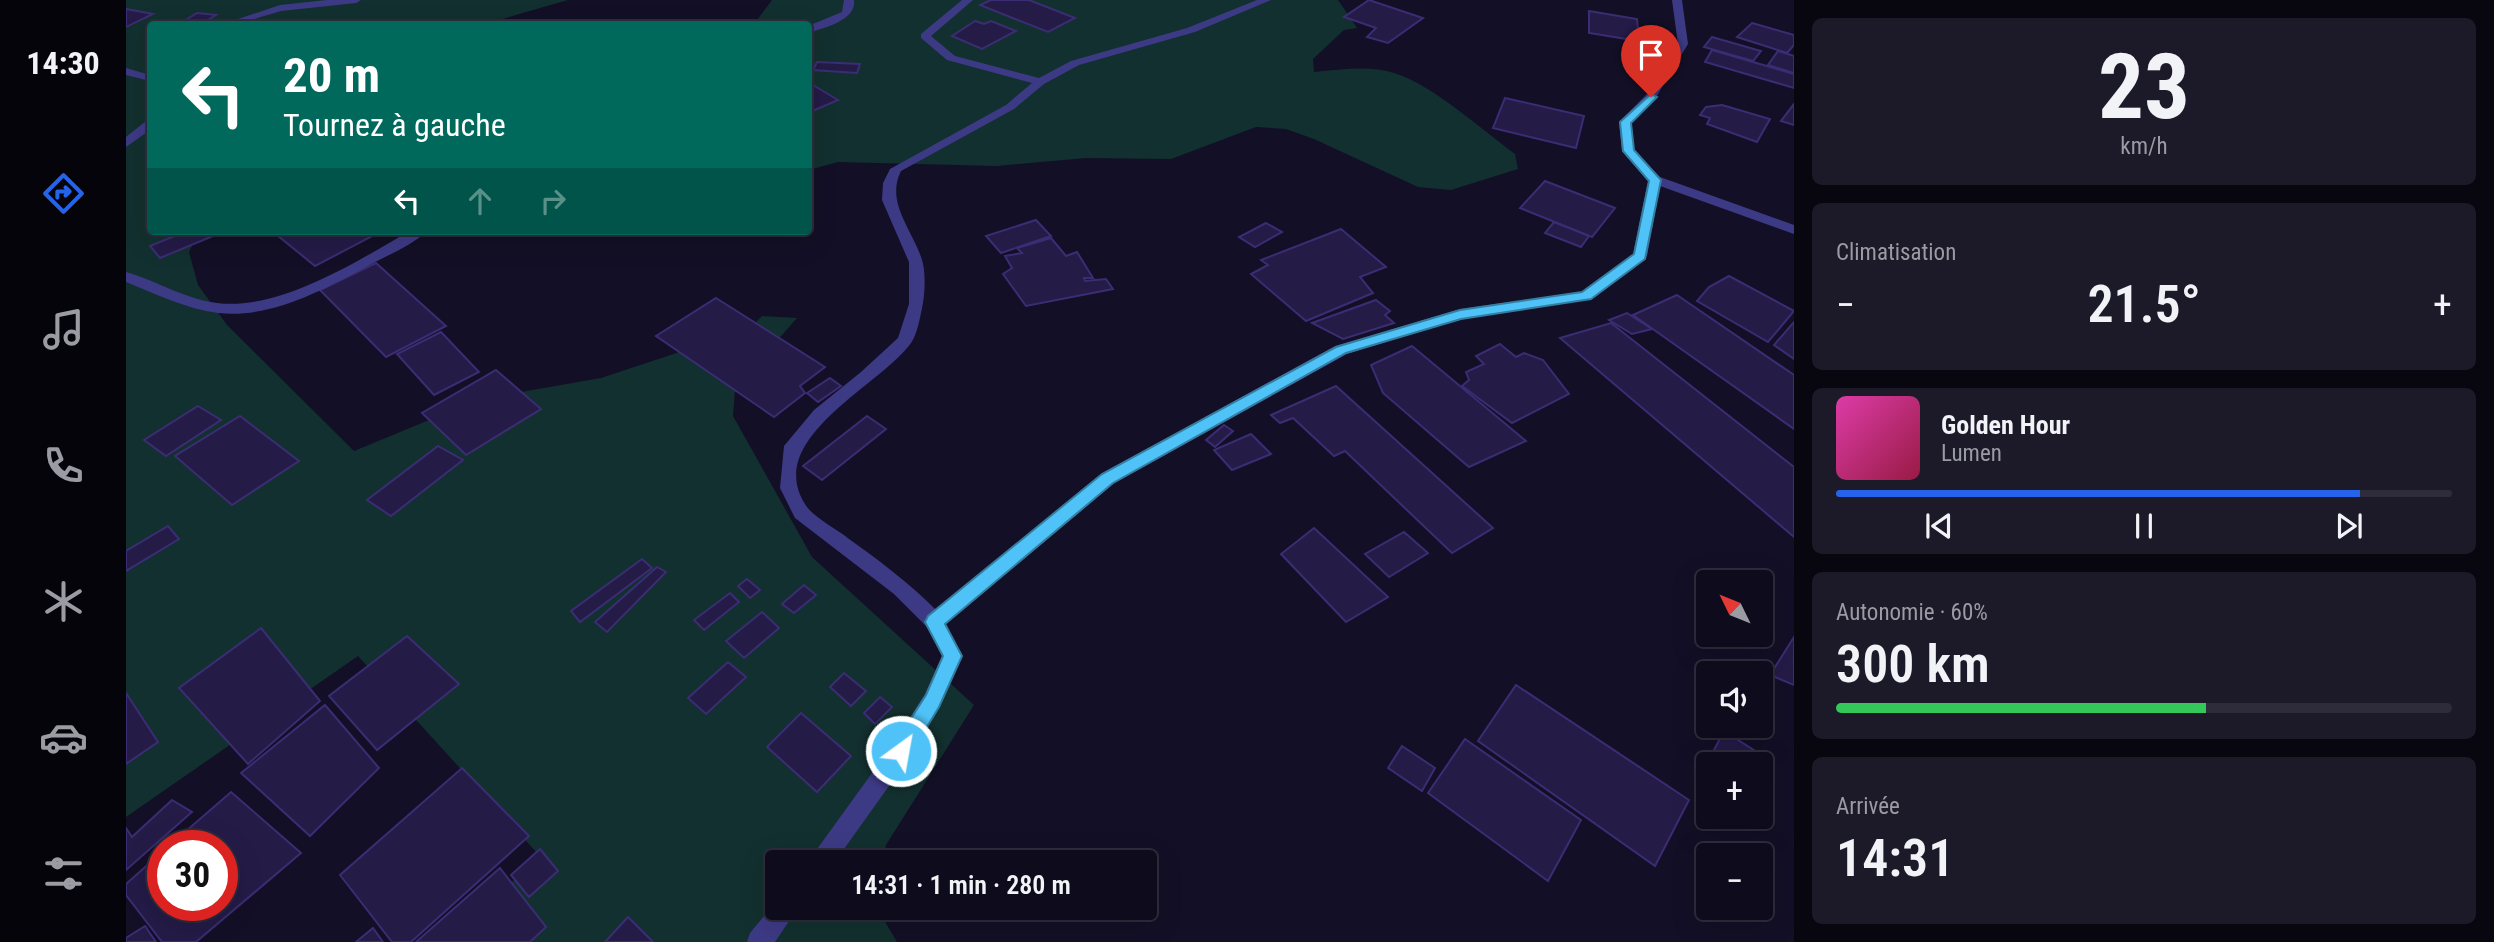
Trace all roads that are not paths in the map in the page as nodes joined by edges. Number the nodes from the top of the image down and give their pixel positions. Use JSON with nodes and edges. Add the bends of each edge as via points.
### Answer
{"nodes":[{"id":1,"x":356,"y":0,"type":"edge"},
{"id":2,"x":849,"y":0,"type":"edge"},
{"id":3,"x":968,"y":0,"type":"edge"},
{"id":4,"x":1266,"y":0,"type":"edge"},
{"id":5,"x":1676,"y":0,"type":"edge"},
{"id":6,"x":238,"y":21,"type":"edge"},
{"id":7,"x":812,"y":28,"type":"edge"},
{"id":8,"x":126,"y":71,"type":"edge"},
{"id":9,"x":147,"y":77,"type":"edge"},
{"id":10,"x":1040,"y":82,"type":"junction"},
{"id":11,"x":147,"y":126,"type":"edge"},
{"id":12,"x":126,"y":143,"type":"edge"},
{"id":13,"x":1655,"y":180,"type":"junction"},
{"id":14,"x":1794,"y":230,"type":"edge"},
{"id":15,"x":412,"y":235,"type":"edge"},
{"id":16,"x":126,"y":277,"type":"edge"},
{"id":17,"x":934,"y":622,"type":"junction"},
{"id":18,"x":829,"y":850,"type":"edge"},
{"id":19,"x":777,"y":920,"type":"edge"},
{"id":20,"x":760,"y":942,"type":"edge"}],
"edges":[{"from":1,"to":6,"type":"street","via":[[280,8]]},
{"from":2,"to":7,"type":"street","via":[[846,14]]},
{"from":3,"to":10,"type":"street","via":[[925,36],[951,58]]},
{"from":4,"to":10,"type":"street","via":[[1202,26],[1074,63]]},
{"from":5,"to":13,"type":"street","via":[[1683,44],[1651,97],[1625,122],[1628,151]]},
{"from":8,"to":9,"type":"street"},
{"from":10,"to":17,"type":"street","via":[[1010,107],[896,169],[889,183],[889,200],[916,262],[916,303],[905,340],[820,414],[790,451],[789,488],[801,513],[901,588]]},
{"from":11,"to":12,"type":"street"},
{"from":13,"to":14,"type":"street"},
{"from":13,"to":17,"type":"street","via":[[1640,256],[1586,296],[1460,314],[1341,350],[1107,479]]},
{"from":15,"to":16,"type":"street","via":[[304,292],[259,306],[219,309]]},
{"from":17,"to":18,"type":"street","via":[[952,656],[932,701]]},
{"from":19,"to":20,"type":"street"}]}
